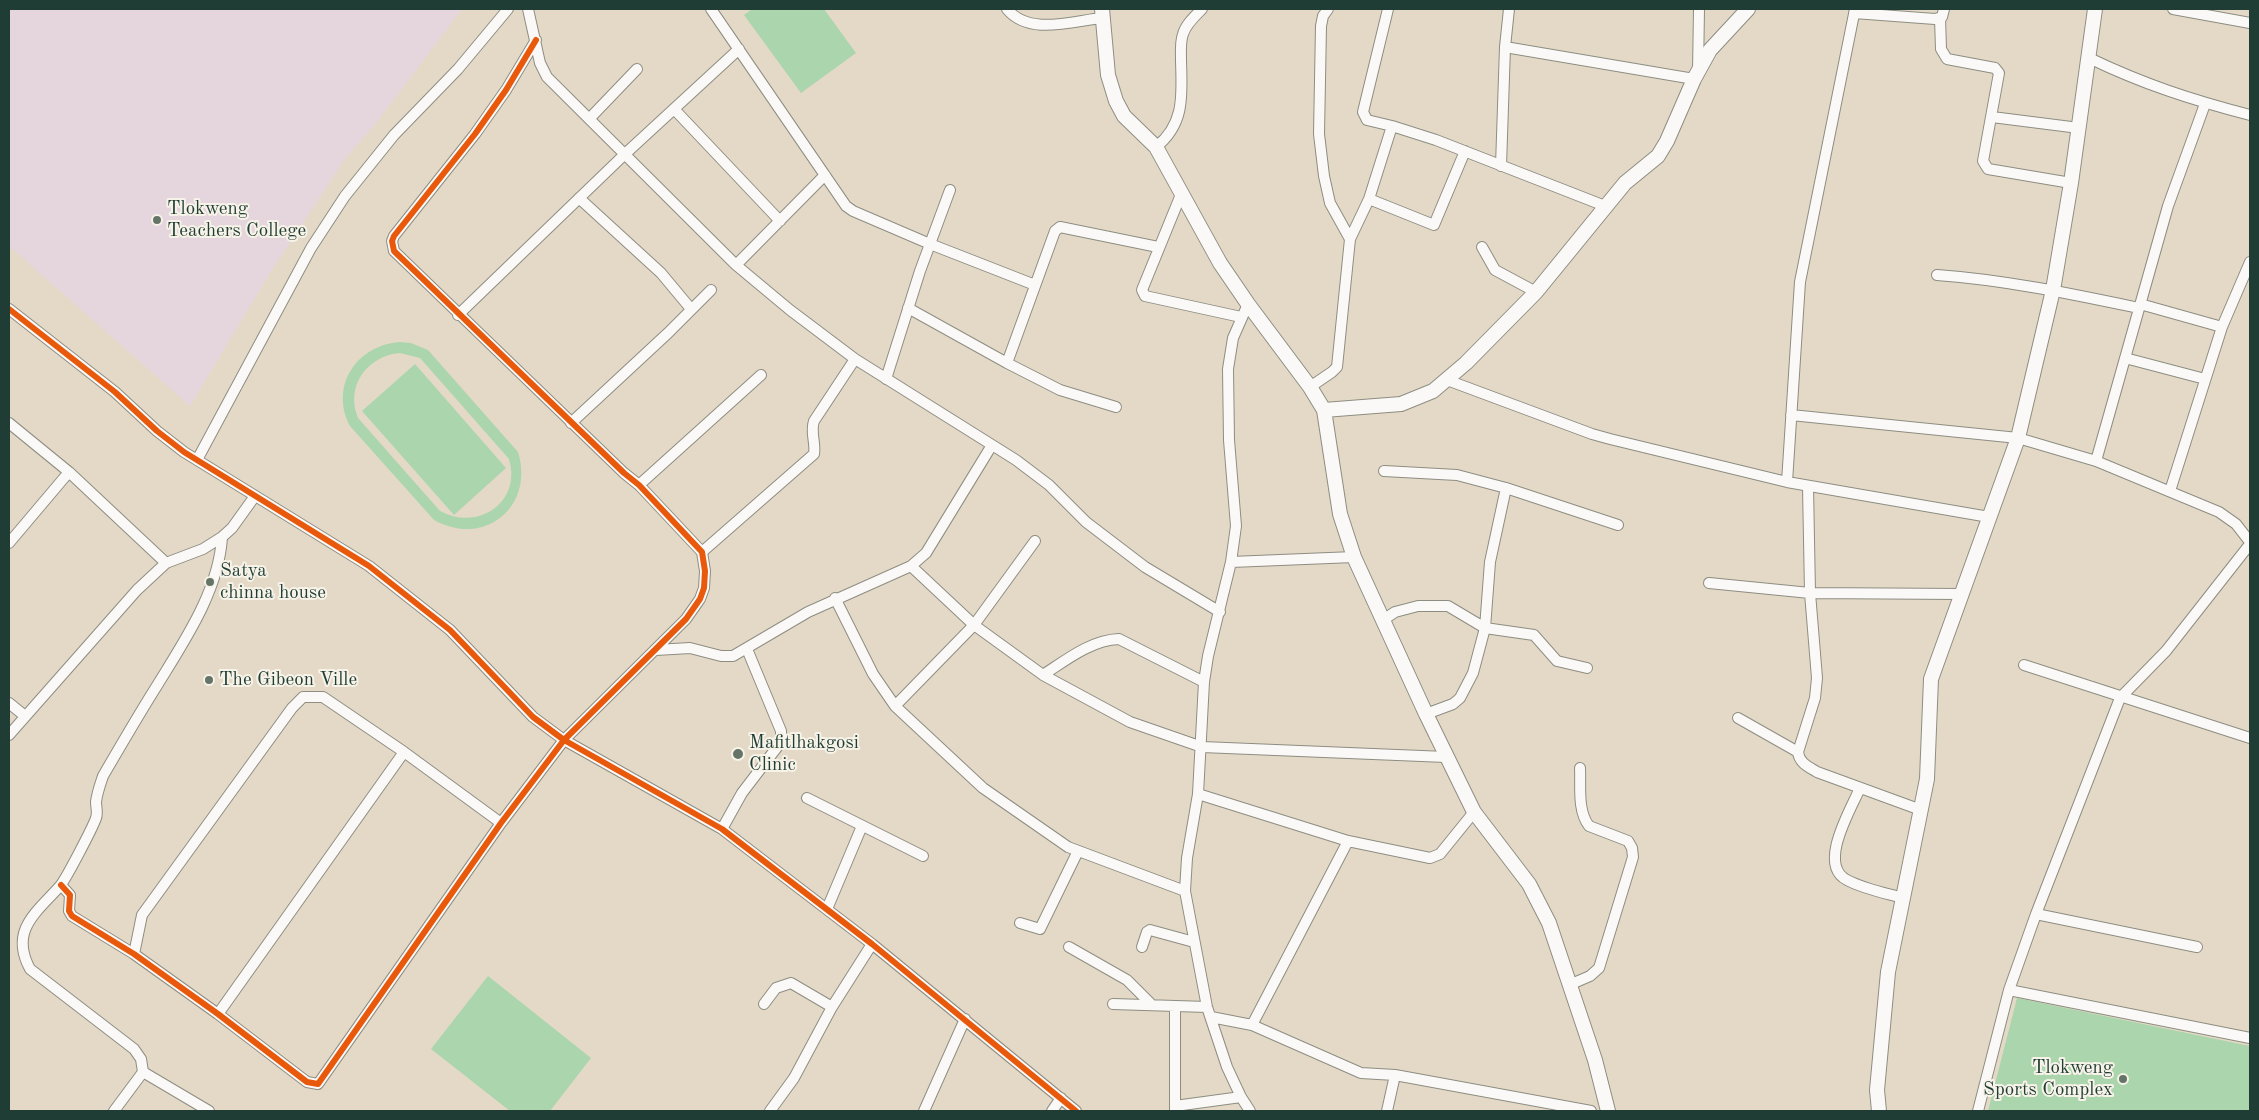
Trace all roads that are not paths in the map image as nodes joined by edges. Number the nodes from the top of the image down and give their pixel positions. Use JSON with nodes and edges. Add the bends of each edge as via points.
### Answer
{"nodes":[{"id":1,"x":508,"y":9,"type":"edge"},
{"id":2,"x":528,"y":9,"type":"edge"},
{"id":3,"x":711,"y":9,"type":"edge"},
{"id":4,"x":1006,"y":9,"type":"edge"},
{"id":5,"x":1202,"y":9,"type":"edge"},
{"id":6,"x":1328,"y":9,"type":"edge"},
{"id":7,"x":1388,"y":9,"type":"edge"},
{"id":8,"x":1510,"y":9,"type":"edge"},
{"id":9,"x":1699,"y":9,"type":"edge"},
{"id":10,"x":1748,"y":9,"type":"edge"},
{"id":11,"x":2095,"y":9,"type":"edge"},
{"id":12,"x":2174,"y":9,"type":"edge"},
{"id":13,"x":1854,"y":11,"type":"edge"},
{"id":14,"x":1102,"y":13,"type":"edge"},
{"id":15,"x":1942,"y":14,"type":"edge"},
{"id":16,"x":2250,"y":23,"type":"edge"},
{"id":17,"x":536,"y":40,"type":"junction"},
{"id":18,"x":1505,"y":47,"type":"junction"},
{"id":19,"x":738,"y":49,"type":"junction"},
{"id":20,"x":2089,"y":58,"type":"junction"},
{"id":21,"x":637,"y":70,"type":"dead end"},
{"id":22,"x":1696,"y":76,"type":"junction"},
{"id":23,"x":2205,"y":104,"type":"junction"},
{"id":24,"x":674,"y":109,"type":"junction"},
{"id":25,"x":2250,"y":115,"type":"edge"},
{"id":26,"x":1992,"y":117,"type":"junction"},
{"id":27,"x":590,"y":118,"type":"junction"},
{"id":28,"x":1392,"y":126,"type":"junction"},
{"id":29,"x":2079,"y":128,"type":"junction"},
{"id":30,"x":1156,"y":147,"type":"junction"},
{"id":31,"x":1465,"y":151,"type":"junction"},
{"id":32,"x":625,"y":154,"type":"junction"},
{"id":33,"x":1501,"y":166,"type":"junction"},
{"id":34,"x":825,"y":174,"type":"junction"},
{"id":35,"x":2071,"y":183,"type":"junction"},
{"id":36,"x":950,"y":190,"type":"dead end"},
{"id":37,"x":1182,"y":192,"type":"junction"},
{"id":38,"x":579,"y":198,"type":"junction"},
{"id":39,"x":1369,"y":199,"type":"junction"},
{"id":40,"x":1605,"y":206,"type":"junction"},
{"id":41,"x":780,"y":221,"type":"junction"},
{"id":42,"x":1350,"y":239,"type":"junction"},
{"id":43,"x":930,"y":244,"type":"junction"},
{"id":44,"x":1158,"y":246,"type":"junction"},
{"id":45,"x":1482,"y":247,"type":"dead end"},
{"id":46,"x":2250,"y":262,"type":"edge"},
{"id":47,"x":736,"y":265,"type":"junction"},
{"id":48,"x":1938,"y":274,"type":"dead end"},
{"id":49,"x":2246,"y":284,"type":"edge"},
{"id":50,"x":1035,"y":285,"type":"junction"},
{"id":51,"x":711,"y":290,"type":"dead end"},
{"id":52,"x":2053,"y":290,"type":"junction"},
{"id":53,"x":1536,"y":292,"type":"junction"},
{"id":54,"x":2140,"y":306,"type":"junction"},
{"id":55,"x":908,"y":308,"type":"junction"},
{"id":56,"x":691,"y":309,"type":"junction"},
{"id":57,"x":9,"y":310,"type":"edge"},
{"id":58,"x":1244,"y":310,"type":"junction"},
{"id":59,"x":458,"y":315,"type":"junction"},
{"id":60,"x":2222,"y":327,"type":"junction"},
{"id":61,"x":2125,"y":358,"type":"junction"},
{"id":62,"x":855,"y":359,"type":"junction"},
{"id":63,"x":1007,"y":363,"type":"junction"},
{"id":64,"x":761,"y":375,"type":"dead end"},
{"id":65,"x":886,"y":378,"type":"junction"},
{"id":66,"x":2205,"y":379,"type":"junction"},
{"id":67,"x":1447,"y":380,"type":"junction"},
{"id":68,"x":1310,"y":387,"type":"junction"},
{"id":69,"x":1116,"y":407,"type":"dead end"},
{"id":70,"x":1324,"y":410,"type":"junction"},
{"id":71,"x":1791,"y":415,"type":"junction"},
{"id":72,"x":571,"y":423,"type":"junction"},
{"id":73,"x":9,"y":424,"type":"edge"},
{"id":74,"x":2018,"y":438,"type":"junction"},
{"id":75,"x":992,"y":445,"type":"junction"},
{"id":76,"x":197,"y":460,"type":"junction"},
{"id":77,"x":2096,"y":461,"type":"junction"},
{"id":78,"x":1384,"y":470,"type":"dead end"},
{"id":79,"x":70,"y":472,"type":"junction"},
{"id":80,"x":1787,"y":482,"type":"junction"},
{"id":81,"x":639,"y":485,"type":"junction"},
{"id":82,"x":1808,"y":486,"type":"junction"},
{"id":83,"x":1506,"y":488,"type":"junction"},
{"id":84,"x":2170,"y":490,"type":"junction"},
{"id":85,"x":255,"y":496,"type":"junction"},
{"id":86,"x":1989,"y":517,"type":"junction"},
{"id":87,"x":1618,"y":525,"type":"dead end"},
{"id":88,"x":222,"y":538,"type":"junction"},
{"id":89,"x":1035,"y":541,"type":"dead end"},
{"id":90,"x":9,"y":543,"type":"edge"},
{"id":91,"x":2250,"y":543,"type":"edge"},
{"id":92,"x":702,"y":552,"type":"junction"},
{"id":93,"x":1354,"y":557,"type":"junction"},
{"id":94,"x":1231,"y":562,"type":"junction"},
{"id":95,"x":166,"y":563,"type":"junction"},
{"id":96,"x":911,"y":566,"type":"junction"},
{"id":97,"x":1709,"y":583,"type":"dead end"},
{"id":98,"x":1810,"y":593,"type":"junction"},
{"id":99,"x":1961,"y":594,"type":"junction"},
{"id":100,"x":835,"y":598,"type":"junction"},
{"id":101,"x":1220,"y":612,"type":"junction"},
{"id":102,"x":1383,"y":620,"type":"junction"},
{"id":103,"x":974,"y":625,"type":"junction"},
{"id":104,"x":1485,"y":628,"type":"junction"},
{"id":105,"x":747,"y":649,"type":"junction"},
{"id":106,"x":656,"y":650,"type":"junction"},
{"id":107,"x":2024,"y":666,"type":"dead end"},
{"id":108,"x":1587,"y":668,"type":"dead end"},
{"id":109,"x":1043,"y":674,"type":"junction"},
{"id":110,"x":1204,"y":682,"type":"junction"},
{"id":111,"x":2120,"y":698,"type":"junction"},
{"id":112,"x":9,"y":703,"type":"edge"},
{"id":113,"x":895,"y":706,"type":"junction"},
{"id":114,"x":1426,"y":714,"type":"junction"},
{"id":115,"x":25,"y":716,"type":"junction"},
{"id":116,"x":1738,"y":718,"type":"dead end"},
{"id":117,"x":9,"y":735,"type":"edge"},
{"id":118,"x":2250,"y":738,"type":"edge"},
{"id":119,"x":564,"y":740,"type":"junction"},
{"id":120,"x":1202,"y":747,"type":"junction"},
{"id":121,"x":404,"y":752,"type":"junction"},
{"id":122,"x":1798,"y":752,"type":"junction"},
{"id":123,"x":1446,"y":757,"type":"junction"},
{"id":124,"x":1580,"y":768,"type":"dead end"},
{"id":125,"x":1860,"y":788,"type":"junction"},
{"id":126,"x":1198,"y":794,"type":"junction"},
{"id":127,"x":807,"y":798,"type":"dead end"},
{"id":128,"x":1921,"y":810,"type":"junction"},
{"id":129,"x":1474,"y":812,"type":"junction"},
{"id":130,"x":501,"y":823,"type":"junction"},
{"id":131,"x":862,"y":826,"type":"junction"},
{"id":132,"x":722,"y":829,"type":"junction"},
{"id":133,"x":1348,"y":841,"type":"junction"},
{"id":134,"x":1078,"y":850,"type":"junction"},
{"id":135,"x":922,"y":856,"type":"dead end"},
{"id":136,"x":61,"y":885,"type":"junction"},
{"id":137,"x":1185,"y":891,"type":"junction"},
{"id":138,"x":1903,"y":898,"type":"junction"},
{"id":139,"x":827,"y":909,"type":"junction"},
{"id":140,"x":2036,"y":914,"type":"junction"},
{"id":141,"x":1020,"y":923,"type":"dead end"},
{"id":142,"x":1194,"y":942,"type":"junction"},
{"id":143,"x":872,"y":944,"type":"junction"},
{"id":144,"x":1069,"y":947,"type":"dead end"},
{"id":145,"x":1142,"y":947,"type":"dead end"},
{"id":146,"x":2197,"y":947,"type":"dead end"},
{"id":147,"x":134,"y":954,"type":"junction"},
{"id":148,"x":1576,"y":982,"type":"junction"},
{"id":149,"x":2009,"y":990,"type":"junction"},
{"id":150,"x":764,"y":1004,"type":"dead end"},
{"id":151,"x":1113,"y":1004,"type":"dead end"},
{"id":152,"x":1152,"y":1005,"type":"junction"},
{"id":153,"x":1175,"y":1006,"type":"junction"},
{"id":154,"x":832,"y":1007,"type":"junction"},
{"id":155,"x":1209,"y":1012,"type":"junction"},
{"id":156,"x":218,"y":1014,"type":"junction"},
{"id":157,"x":965,"y":1019,"type":"junction"},
{"id":158,"x":1252,"y":1025,"type":"junction"},
{"id":159,"x":2250,"y":1038,"type":"edge"},
{"id":160,"x":143,"y":1072,"type":"junction"},
{"id":161,"x":1395,"y":1075,"type":"junction"},
{"id":162,"x":1241,"y":1097,"type":"junction"},
{"id":163,"x":1061,"y":1098,"type":"junction"},
{"id":164,"x":1175,"y":1109,"type":"edge"},
{"id":165,"x":114,"y":1111,"type":"edge"},
{"id":166,"x":209,"y":1111,"type":"edge"},
{"id":167,"x":770,"y":1111,"type":"edge"},
{"id":168,"x":924,"y":1111,"type":"edge"},
{"id":169,"x":1052,"y":1111,"type":"edge"},
{"id":170,"x":1076,"y":1111,"type":"edge"},
{"id":171,"x":1250,"y":1111,"type":"edge"},
{"id":172,"x":1386,"y":1111,"type":"edge"},
{"id":173,"x":1591,"y":1111,"type":"edge"},
{"id":174,"x":1608,"y":1111,"type":"edge"},
{"id":175,"x":1879,"y":1111,"type":"edge"},
{"id":176,"x":1978,"y":1111,"type":"edge"}],
"edges":[{"from":1,"to":76,"type":"street","via":[[458,69],[394,135],[345,196],[307,256]]},
{"from":2,"to":17,"type":"street"},
{"from":3,"to":19,"type":"street"},
{"from":4,"to":14,"type":"street","via":[[1018,20],[1042,25]]},
{"from":5,"to":30,"type":"street","via":[[1186,26],[1181,42],[1182,102],[1179,118],[1166,140]]},
{"from":6,"to":42,"type":"street","via":[[1321,26],[1319,134],[1330,203]]},
{"from":7,"to":28,"type":"street","via":[[1362,112],[1367,120]]},
{"from":8,"to":18,"type":"street"},
{"from":9,"to":22,"type":"street"},
{"from":10,"to":22,"type":"street","via":[[1710,50]]},
{"from":11,"to":20,"type":"street"},
{"from":12,"to":16,"type":"street"},
{"from":13,"to":15,"type":"street"},
{"from":13,"to":71,"type":"street","via":[[1800,282]]},
{"from":14,"to":30,"type":"street","via":[[1108,75],[1116,101],[1124,116]]},
{"from":15,"to":26,"type":"street","via":[[1941,49],[1947,59],[1998,71]]},
{"from":17,"to":27,"type":"street","via":[[540,63],[547,77]]},
{"from":17,"to":59,"type":"street","via":[[475,134],[392,241],[396,256]]},
{"from":18,"to":22,"type":"street"},
{"from":18,"to":33,"type":"street"},
{"from":19,"to":24,"type":"street"},
{"from":19,"to":34,"type":"street"},
{"from":20,"to":23,"type":"street","via":[[2135,80]]},
{"from":20,"to":29,"type":"street"},
{"from":21,"to":27,"type":"street"},
{"from":22,"to":40,"type":"street","via":[[1658,156],[1629,179]]},
{"from":23,"to":25,"type":"street"},
{"from":23,"to":54,"type":"street","via":[[2168,206]]},
{"from":24,"to":32,"type":"street"},
{"from":24,"to":41,"type":"street"},
{"from":26,"to":29,"type":"street"},
{"from":26,"to":35,"type":"street","via":[[1983,161],[1986,168]]},
{"from":27,"to":32,"type":"street"},
{"from":28,"to":31,"type":"street"},
{"from":28,"to":39,"type":"street"},
{"from":29,"to":35,"type":"street"},
{"from":30,"to":37,"type":"street"},
{"from":31,"to":33,"type":"street"},
{"from":31,"to":39,"type":"street","via":[[1434,225]]},
{"from":32,"to":38,"type":"street"},
{"from":32,"to":47,"type":"street"},
{"from":33,"to":40,"type":"street"},
{"from":34,"to":41,"type":"street"},
{"from":34,"to":43,"type":"street","via":[[852,211]]},
{"from":35,"to":52,"type":"street"},
{"from":36,"to":43,"type":"street"},
{"from":37,"to":44,"type":"street"},
{"from":37,"to":58,"type":"street"},
{"from":38,"to":56,"type":"street","via":[[661,273]]},
{"from":38,"to":59,"type":"street"},
{"from":39,"to":42,"type":"street"},
{"from":40,"to":53,"type":"street"},
{"from":41,"to":47,"type":"street"},
{"from":42,"to":68,"type":"street","via":[[1337,367]]},
{"from":43,"to":50,"type":"street"},
{"from":43,"to":55,"type":"street"},
{"from":44,"to":50,"type":"street","via":[[1060,227],[1055,231]]},
{"from":44,"to":58,"type":"street","via":[[1142,290],[1144,295]]},
{"from":45,"to":53,"type":"street","via":[[1495,270]]},
{"from":46,"to":49,"type":"street"},
{"from":47,"to":62,"type":"street"},
{"from":48,"to":52,"type":"street"},
{"from":49,"to":60,"type":"street"},
{"from":50,"to":63,"type":"street"},
{"from":51,"to":56,"type":"street"},
{"from":52,"to":54,"type":"street"},
{"from":52,"to":74,"type":"street"},
{"from":53,"to":67,"type":"street"},
{"from":54,"to":60,"type":"street"},
{"from":54,"to":61,"type":"street"},
{"from":55,"to":63,"type":"street"},
{"from":55,"to":65,"type":"street"},
{"from":56,"to":72,"type":"street"},
{"from":57,"to":76,"type":"street"},
{"from":58,"to":68,"type":"street"},
{"from":58,"to":94,"type":"street","via":[[1233,338],[1228,369],[1228,440],[1236,526]]},
{"from":59,"to":72,"type":"street"},
{"from":60,"to":66,"type":"street"},
{"from":61,"to":66,"type":"street"},
{"from":61,"to":77,"type":"street"},
{"from":62,"to":65,"type":"street"},
{"from":62,"to":92,"type":"street","via":[[814,421],[814,454]]},
{"from":63,"to":69,"type":"street","via":[[1060,390]]},
{"from":64,"to":81,"type":"street"},
{"from":65,"to":75,"type":"street"},
{"from":66,"to":84,"type":"street"},
{"from":67,"to":70,"type":"street","via":[[1433,391],[1402,404]]},
{"from":67,"to":80,"type":"street","via":[[1592,434]]},
{"from":68,"to":70,"type":"street"},
{"from":70,"to":93,"type":"street","via":[[1340,514]]},
{"from":71,"to":74,"type":"street"},
{"from":71,"to":80,"type":"street"},
{"from":72,"to":81,"type":"street"},
{"from":73,"to":79,"type":"street"},
{"from":74,"to":77,"type":"street"},
{"from":74,"to":86,"type":"street"},
{"from":75,"to":96,"type":"street","via":[[926,553]]},
{"from":75,"to":101,"type":"street","via":[[1049,485],[1086,522],[1145,568]]},
{"from":76,"to":85,"type":"street"},
{"from":77,"to":84,"type":"street"},
{"from":78,"to":83,"type":"street","via":[[1457,475]]},
{"from":79,"to":90,"type":"street"},
{"from":79,"to":95,"type":"street"},
{"from":80,"to":82,"type":"street"},
{"from":81,"to":92,"type":"street"},
{"from":82,"to":86,"type":"street"},
{"from":82,"to":98,"type":"street"},
{"from":83,"to":87,"type":"street"},
{"from":83,"to":104,"type":"street","via":[[1490,562]]},
{"from":84,"to":91,"type":"street","via":[[2219,512],[2236,524]]},
{"from":85,"to":88,"type":"street"},
{"from":85,"to":119,"type":"street","via":[[369,566],[450,630],[533,717]]},
{"from":86,"to":99,"type":"street"},
{"from":88,"to":95,"type":"street"},
{"from":88,"to":136,"type":"street","via":[[212,585],[184,643],[103,776],[97,793],[97,816]]},
{"from":89,"to":103,"type":"street"},
{"from":91,"to":111,"type":"street","via":[[2166,651]]},
{"from":92,"to":106,"type":"street","via":[[705,571],[700,599]]},
{"from":93,"to":94,"type":"street"},
{"from":93,"to":102,"type":"street"},
{"from":94,"to":101,"type":"street"},
{"from":95,"to":115,"type":"street","via":[[137,590]]},
{"from":96,"to":100,"type":"street"},
{"from":96,"to":103,"type":"street"},
{"from":97,"to":98,"type":"street"},
{"from":98,"to":99,"type":"street"},
{"from":98,"to":122,"type":"street","via":[[1817,678],[1815,698]]},
{"from":99,"to":128,"type":"street","via":[[1931,679],[1928,772]]},
{"from":100,"to":105,"type":"street"},
{"from":100,"to":113,"type":"street","via":[[873,674]]},
{"from":101,"to":110,"type":"street"},
{"from":102,"to":104,"type":"street","via":[[1395,612],[1418,606],[1448,606]]},
{"from":102,"to":114,"type":"street"},
{"from":103,"to":109,"type":"street"},
{"from":103,"to":113,"type":"street"},
{"from":104,"to":108,"type":"street","via":[[1534,635],[1557,661]]},
{"from":104,"to":114,"type":"street","via":[[1473,673],[1460,698]]},
{"from":105,"to":106,"type":"street","via":[[733,656],[690,648]]},
{"from":105,"to":132,"type":"street","via":[[781,731],[781,742],[742,793]]},
{"from":106,"to":119,"type":"street"},
{"from":107,"to":111,"type":"street"},
{"from":109,"to":110,"type":"street","via":[[1089,646],[1119,639]]},
{"from":109,"to":120,"type":"street","via":[[1130,722]]},
{"from":110,"to":120,"type":"street"},
{"from":111,"to":118,"type":"street"},
{"from":111,"to":140,"type":"street"},
{"from":112,"to":115,"type":"street"},
{"from":113,"to":134,"type":"street","via":[[983,788],[1068,847]]},
{"from":114,"to":123,"type":"street"},
{"from":115,"to":117,"type":"street"},
{"from":116,"to":122,"type":"street"},
{"from":119,"to":130,"type":"street"},
{"from":119,"to":132,"type":"street"},
{"from":120,"to":123,"type":"street"},
{"from":120,"to":126,"type":"street"},
{"from":121,"to":130,"type":"street"},
{"from":121,"to":147,"type":"street","via":[[323,697],[303,697],[142,914]]},
{"from":121,"to":156,"type":"street"},
{"from":122,"to":125,"type":"street","via":[[1802,762],[1817,772]]},
{"from":123,"to":129,"type":"street"},
{"from":124,"to":148,"type":"street","via":[[1585,821],[1589,826],[1628,841],[1633,853],[1599,968]]},
{"from":125,"to":128,"type":"street"},
{"from":125,"to":138,"type":"street","via":[[1835,845],[1836,865],[1846,880]]},
{"from":126,"to":133,"type":"street"},
{"from":126,"to":137,"type":"street"},
{"from":127,"to":131,"type":"street"},
{"from":128,"to":138,"type":"street"},
{"from":129,"to":133,"type":"street","via":[[1435,857],[1415,856]]},
{"from":129,"to":148,"type":"street","via":[[1529,884]]},
{"from":130,"to":156,"type":"street","via":[[322,1081],[307,1082]]},
{"from":131,"to":135,"type":"street"},
{"from":131,"to":139,"type":"street"},
{"from":132,"to":139,"type":"street"},
{"from":133,"to":158,"type":"street"},
{"from":134,"to":137,"type":"street"},
{"from":134,"to":141,"type":"street","via":[[1040,929]]},
{"from":136,"to":147,"type":"street","via":[[70,895],[72,916]]},
{"from":136,"to":160,"type":"street","via":[[30,918],[22,950],[25,960],[30,969],[134,1049]]},
{"from":137,"to":142,"type":"street"},
{"from":138,"to":175,"type":"street","via":[[1888,972],[1877,1090]]},
{"from":139,"to":143,"type":"street"},
{"from":140,"to":146,"type":"street"},
{"from":140,"to":149,"type":"street"},
{"from":142,"to":145,"type":"street","via":[[1150,930]]},
{"from":142,"to":155,"type":"street"},
{"from":143,"to":154,"type":"street"},
{"from":143,"to":157,"type":"street"},
{"from":144,"to":152,"type":"street","via":[[1127,980]]},
{"from":147,"to":156,"type":"street"},
{"from":148,"to":174,"type":"street"},
{"from":149,"to":159,"type":"street"},
{"from":149,"to":176,"type":"street"},
{"from":150,"to":154,"type":"street","via":[[776,988],[792,983]]},
{"from":151,"to":152,"type":"street"},
{"from":152,"to":153,"type":"street"},
{"from":153,"to":155,"type":"street"},
{"from":153,"to":164,"type":"street"},
{"from":154,"to":167,"type":"street","via":[[794,1078]]},
{"from":155,"to":158,"type":"street"},
{"from":155,"to":162,"type":"street"},
{"from":157,"to":163,"type":"street"},
{"from":157,"to":168,"type":"street"},
{"from":158,"to":161,"type":"street","via":[[1361,1073]]},
{"from":160,"to":165,"type":"street"},
{"from":160,"to":166,"type":"street"},
{"from":161,"to":172,"type":"street"},
{"from":161,"to":173,"type":"street"},
{"from":162,"to":164,"type":"street"},
{"from":162,"to":171,"type":"street"},
{"from":163,"to":169,"type":"street"},
{"from":163,"to":170,"type":"street"}]}
